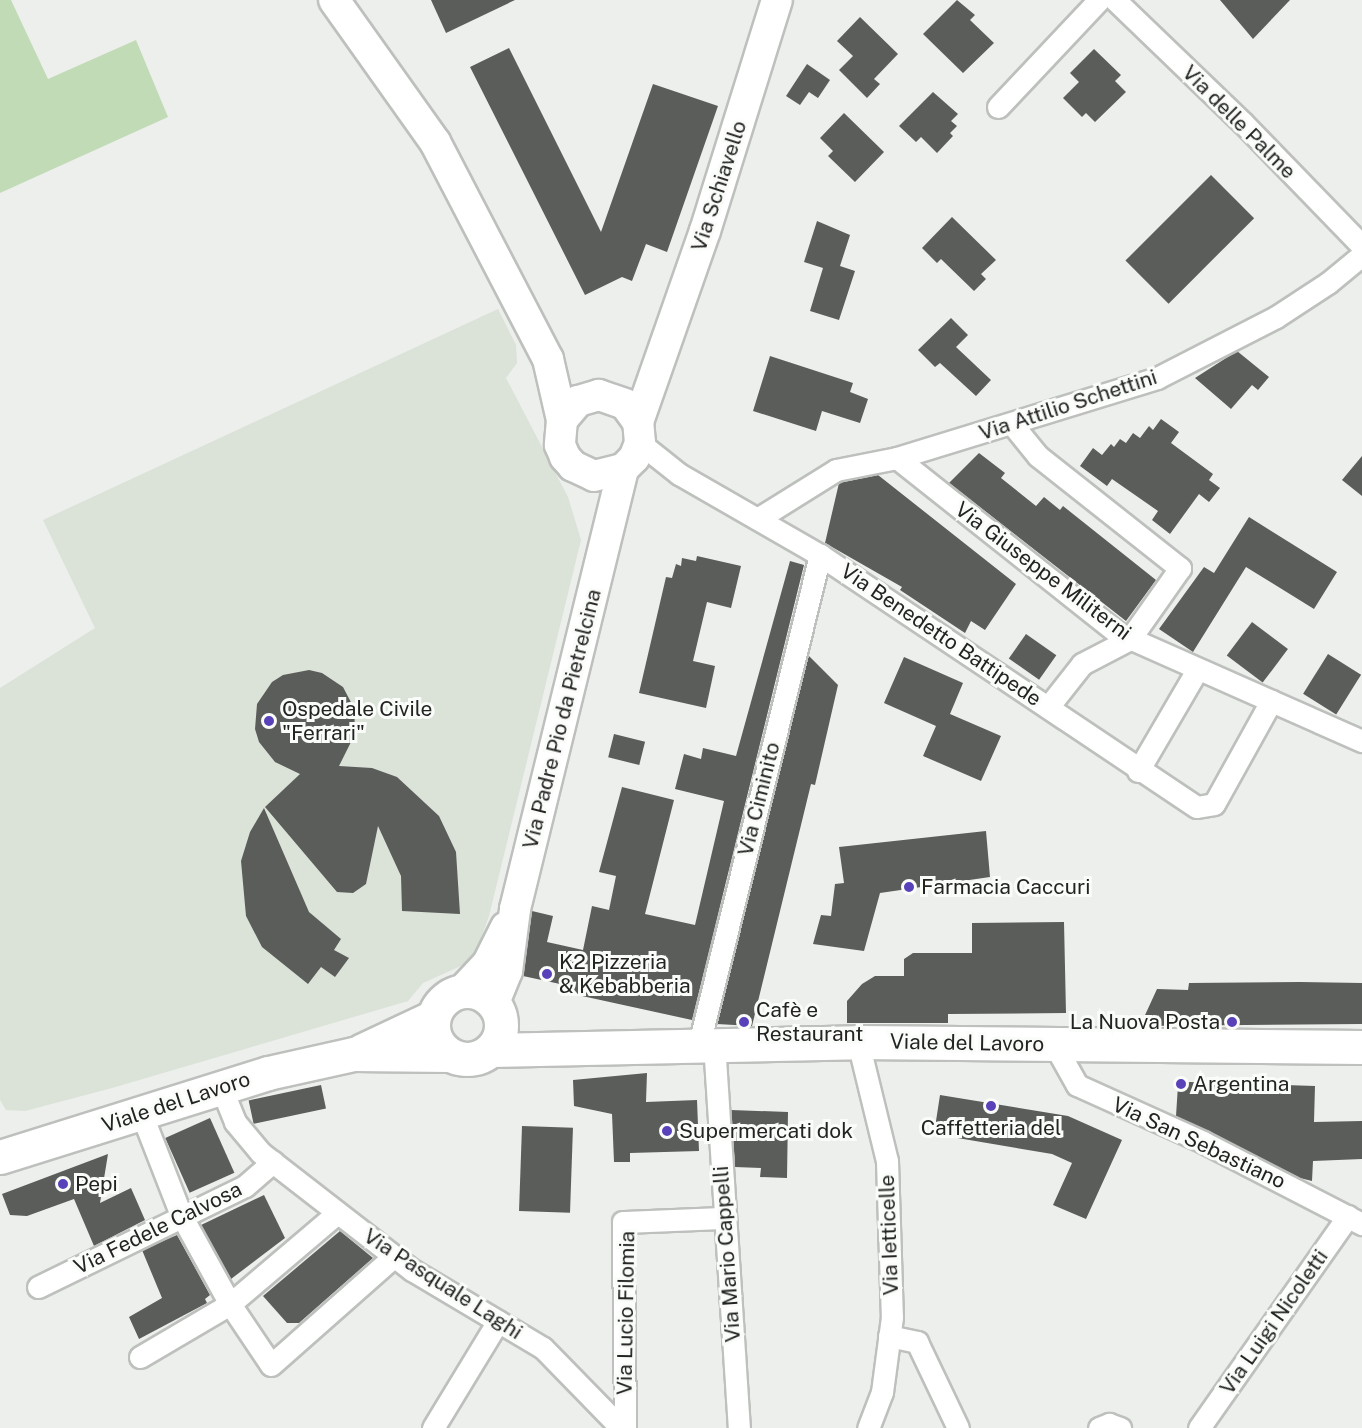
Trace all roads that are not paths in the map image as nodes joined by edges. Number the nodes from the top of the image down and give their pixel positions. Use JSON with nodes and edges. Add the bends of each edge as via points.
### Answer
{"nodes":[{"id":1,"x":334,"y":0,"type":"edge"},
{"id":2,"x":777,"y":0,"type":"edge"},
{"id":3,"x":1100,"y":0,"type":"edge"},
{"id":4,"x":1115,"y":0,"type":"edge"},
{"id":5,"x":998,"y":106,"type":"dead end"},
{"id":6,"x":1362,"y":246,"type":"edge"},
{"id":7,"x":1362,"y":255,"type":"edge"},
{"id":8,"x":548,"y":359,"type":"junction"},
{"id":9,"x":659,"y":372,"type":"junction"},
{"id":10,"x":603,"y":397,"type":"junction"},
{"id":11,"x":562,"y":420,"type":"junction"},
{"id":12,"x":1012,"y":424,"type":"junction"},
{"id":13,"x":632,"y":450,"type":"junction"},
{"id":14,"x":897,"y":458,"type":"junction"},
{"id":15,"x":584,"y":473,"type":"junction"},
{"id":16,"x":759,"y":518,"type":"junction"},
{"id":17,"x":609,"y":530,"type":"junction"},
{"id":18,"x":820,"y":555,"type":"junction"},
{"id":19,"x":1130,"y":639,"type":"junction"},
{"id":20,"x":1197,"y":670,"type":"junction"},
{"id":21,"x":1271,"y":701,"type":"junction"},
{"id":22,"x":1048,"y":707,"type":"junction"},
{"id":23,"x":1362,"y":741,"type":"edge"},
{"id":24,"x":1138,"y":771,"type":"junction"},
{"id":25,"x":515,"y":909,"type":"junction"},
{"id":26,"x":464,"y":990,"type":"junction"},
{"id":27,"x":498,"y":1010,"type":"junction"},
{"id":28,"x":433,"y":1017,"type":"junction"},
{"id":29,"x":858,"y":1042,"type":"junction"},
{"id":30,"x":706,"y":1043,"type":"junction"},
{"id":31,"x":1054,"y":1044,"type":"junction"},
{"id":32,"x":1362,"y":1047,"type":"edge"},
{"id":33,"x":573,"y":1048,"type":"junction"},
{"id":34,"x":491,"y":1050,"type":"junction"},
{"id":35,"x":354,"y":1054,"type":"junction"},
{"id":36,"x":450,"y":1055,"type":"junction"},
{"id":37,"x":221,"y":1088,"type":"junction"},
{"id":38,"x":142,"y":1115,"type":"junction"},
{"id":39,"x":0,"y":1157,"type":"edge"},
{"id":40,"x":273,"y":1162,"type":"junction"},
{"id":41,"x":336,"y":1214,"type":"junction"},
{"id":42,"x":181,"y":1215,"type":"junction"},
{"id":43,"x":723,"y":1218,"type":"junction"},
{"id":44,"x":1355,"y":1220,"type":"edge"},
{"id":45,"x":394,"y":1256,"type":"junction"},
{"id":46,"x":38,"y":1287,"type":"dead end"},
{"id":47,"x":230,"y":1304,"type":"junction"},
{"id":48,"x":498,"y":1321,"type":"junction"},
{"id":49,"x":889,"y":1336,"type":"junction"},
{"id":50,"x":140,"y":1357,"type":"dead end"},
{"id":51,"x":433,"y":1428,"type":"edge"},
{"id":52,"x":621,"y":1428,"type":"edge"},
{"id":53,"x":625,"y":1428,"type":"edge"},
{"id":54,"x":739,"y":1428,"type":"edge"},
{"id":55,"x":868,"y":1428,"type":"edge"},
{"id":56,"x":958,"y":1428,"type":"edge"},
{"id":57,"x":1099,"y":1428,"type":"edge"},
{"id":58,"x":1120,"y":1428,"type":"edge"},
{"id":59,"x":1199,"y":1428,"type":"edge"}],
"edges":[{"from":1,"to":8,"type":"street","via":[[435,142]]},
{"from":2,"to":9,"type":"street","name":"Via Schiavello"},
{"from":3,"to":5,"type":"street"},
{"from":4,"to":6,"type":"street","name":"Via delle Palme","via":[[1243,123]]},
{"from":7,"to":12,"type":"street","name":"Via Attilio Schettini","via":[[1276,317],[1157,378]]},
{"from":8,"to":10,"type":"street"},
{"from":8,"to":11,"type":"street"},
{"from":9,"to":10,"type":"street"},
{"from":9,"to":13,"type":"street","name":"Via Schiavello"},
{"from":10,"to":11,"type":"street","via":[[578,401]]},
{"from":10,"to":13,"type":"street","via":[[625,404]]},
{"from":11,"to":15,"type":"street","via":[[560,445],[565,457]]},
{"from":12,"to":14,"type":"street","name":"Via Attilio Schettini"},
{"from":12,"to":19,"type":"street","via":[[1038,456],[1180,568]]},
{"from":13,"to":15,"type":"street","via":[[604,476]]},
{"from":13,"to":16,"type":"street","name":"Via Benedetto Battipede"},
{"from":13,"to":17,"type":"street","name":"Via Padre Pio da Pietrelcina"},
{"from":14,"to":16,"type":"street","name":"Via Attilio Schettini","via":[[836,470]]},
{"from":14,"to":19,"type":"street","name":"Via Giuseppe Militerni"},
{"from":15,"to":17,"type":"street"},
{"from":16,"to":18,"type":"street","name":"Via Benedetto Battipede"},
{"from":17,"to":25,"type":"street","name":"Via Padre Pio da Pietrelcina"},
{"from":18,"to":22,"type":"street","name":"Via Benedetto Battipede"},
{"from":18,"to":30,"type":"street","name":"Via Ciminito"},
{"from":19,"to":20,"type":"street","name":"Via Giuseppe Militerni"},
{"from":19,"to":22,"type":"street","via":[[1082,664]]},
{"from":20,"to":21,"type":"street","name":"Via Giuseppe Militerni"},
{"from":20,"to":24,"type":"street"},
{"from":21,"to":23,"type":"street","name":"Via Giuseppe Militerni"},
{"from":21,"to":24,"type":"street","name":"Via Benedetto Battipede","via":[[1214,804],[1197,807]]},
{"from":22,"to":24,"type":"street","name":"Via Benedetto Battipede"},
{"from":25,"to":26,"type":"street","name":"Via Padre Pio da Pietrelcina","via":[[488,963]]},
{"from":25,"to":27,"type":"street","name":"Via Padre Pio da Pietrelcina"},
{"from":26,"to":27,"type":"main road","via":[[485,995]]},
{"from":26,"to":28,"type":"main road","via":[[444,999]]},
{"from":27,"to":33,"type":"main road","name":"Viale del Lavoro"},
{"from":27,"to":34,"type":"main road","via":[[502,1029]]},
{"from":28,"to":35,"type":"main road","name":"Viale del Lavoro"},
{"from":28,"to":36,"type":"main road","via":[[435,1038]]},
{"from":29,"to":30,"type":"main road","name":"Viale del Lavoro"},
{"from":29,"to":31,"type":"main road","name":"Viale del Lavoro"},
{"from":29,"to":49,"type":"street","name":"Via Ietticelle","via":[[887,1161]]},
{"from":30,"to":33,"type":"main road","name":"Viale del Lavoro"},
{"from":30,"to":43,"type":"street","name":"Via Mario Cappelli"},
{"from":31,"to":32,"type":"main road","name":"Viale del Lavoro"},
{"from":31,"to":44,"type":"street","name":"Via San Sebastiano","via":[[1077,1085],[1203,1142]]},
{"from":33,"to":34,"type":"main road","name":"Viale del Lavoro"},
{"from":34,"to":36,"type":"main road","via":[[472,1059]]},
{"from":35,"to":36,"type":"main road","name":"Viale del Lavoro"},
{"from":35,"to":37,"type":"main road","name":"Viale del Lavoro"},
{"from":37,"to":38,"type":"main road","name":"Viale del Lavoro"},
{"from":37,"to":40,"type":"street","name":"Via Pasquale Laghi","via":[[241,1131]]},
{"from":38,"to":39,"type":"main road","name":"Viale del Lavoro"},
{"from":38,"to":42,"type":"street"},
{"from":40,"to":41,"type":"street","name":"Via Pasquale Laghi"},
{"from":40,"to":42,"type":"street","name":"Via Fedele Calvosa","via":[[245,1186]]},
{"from":41,"to":45,"type":"street","name":"Via Pasquale Laghi"},
{"from":41,"to":47,"type":"street"},
{"from":42,"to":46,"type":"street","name":"Via Fedele Calvosa"},
{"from":42,"to":47,"type":"street"},
{"from":43,"to":53,"type":"street","name":"Via Lucio Filomia","via":[[623,1222]]},
{"from":43,"to":54,"type":"street","name":"Via Mario Cappelli"},
{"from":44,"to":59,"type":"street","name":"Via Luigi Nicoletti"},
{"from":45,"to":47,"type":"street","via":[[271,1365]]},
{"from":45,"to":48,"type":"street","name":"Via Pasquale Laghi"},
{"from":47,"to":50,"type":"street"},
{"from":48,"to":51,"type":"street"},
{"from":48,"to":52,"type":"street","name":"Via Pasquale Laghi","via":[[543,1348]]},
{"from":49,"to":55,"type":"street","name":"Via Ietticelle","via":[[882,1392]]},
{"from":49,"to":56,"type":"street","via":[[917,1342]]},
{"from":57,"to":58,"type":"street","via":[[1109,1424]]}]}
